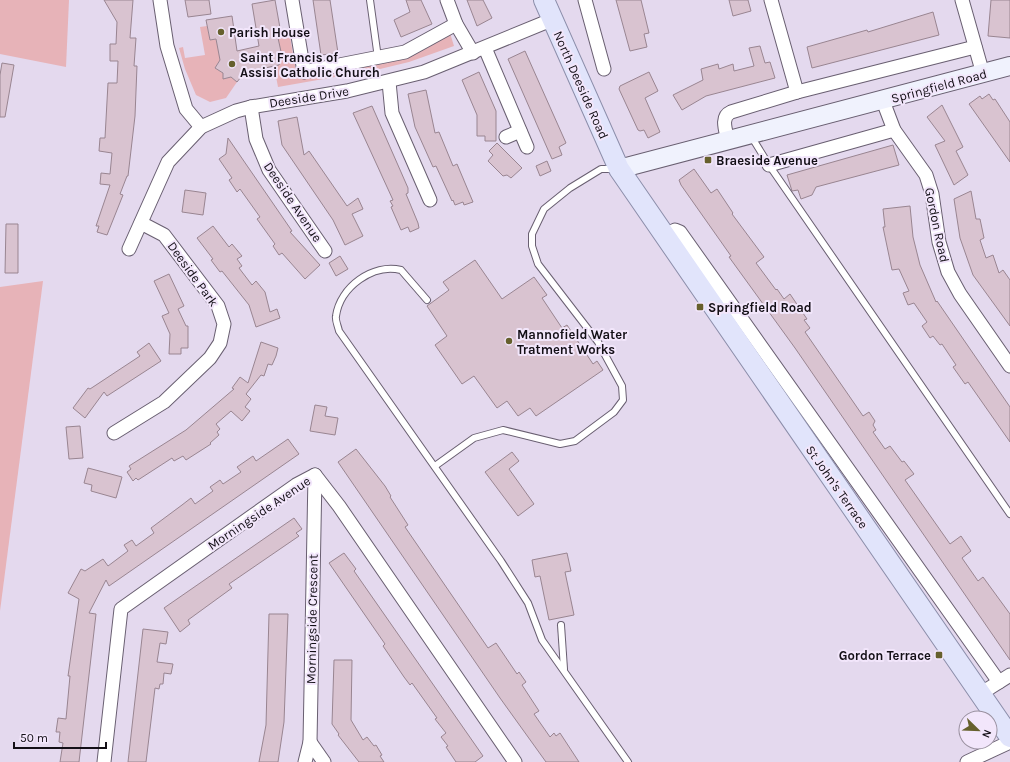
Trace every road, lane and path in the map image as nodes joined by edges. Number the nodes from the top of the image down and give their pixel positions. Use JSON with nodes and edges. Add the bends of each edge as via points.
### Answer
{"nodes":[{"id":1,"x":160,"y":0,"type":"edge"},
{"id":2,"x":292,"y":0,"type":"edge"},
{"id":3,"x":370,"y":0,"type":"edge"},
{"id":4,"x":447,"y":0,"type":"edge"},
{"id":5,"x":544,"y":0,"type":"edge"},
{"id":6,"x":585,"y":0,"type":"edge"},
{"id":7,"x":771,"y":0,"type":"edge"},
{"id":8,"x":962,"y":0,"type":"edge"},
{"id":9,"x":551,"y":20,"type":"junction"},
{"id":10,"x":456,"y":24,"type":"junction"},
{"id":11,"x":975,"y":46,"type":"junction"},
{"id":12,"x":479,"y":50,"type":"junction"},
{"id":13,"x":378,"y":58,"type":"junction"},
{"id":14,"x":604,"y":68,"type":"dead end"},
{"id":15,"x":1008,"y":71,"type":"edge"},
{"id":16,"x":983,"y":74,"type":"junction"},
{"id":17,"x":389,"y":82,"type":"junction"},
{"id":18,"x":798,"y":92,"type":"junction"},
{"id":19,"x":883,"y":101,"type":"junction"},
{"id":20,"x":251,"y":107,"type":"junction"},
{"id":21,"x":201,"y":127,"type":"junction"},
{"id":22,"x":894,"y":130,"type":"junction"},
{"id":23,"x":520,"y":131,"type":"junction"},
{"id":24,"x":751,"y":136,"type":"junction"},
{"id":25,"x":506,"y":137,"type":"dead end"},
{"id":26,"x":728,"y":141,"type":"junction"},
{"id":27,"x":527,"y":147,"type":"dead end"},
{"id":28,"x":769,"y":165,"type":"junction"},
{"id":29,"x":619,"y":169,"type":"junction"},
{"id":30,"x":430,"y":200,"type":"dead end"},
{"id":31,"x":141,"y":223,"type":"junction"},
{"id":32,"x":664,"y":236,"type":"junction"},
{"id":33,"x":129,"y":249,"type":"dead end"},
{"id":34,"x":325,"y":251,"type":"dead end"},
{"id":35,"x":427,"y":300,"type":"dead end"},
{"id":36,"x":1010,"y":366,"type":"edge"},
{"id":37,"x":114,"y":433,"type":"dead end"},
{"id":38,"x":435,"y":466,"type":"junction"},
{"id":39,"x":315,"y":475,"type":"junction"},
{"id":40,"x":1010,"y":514,"type":"edge"},
{"id":41,"x":561,"y":625,"type":"dead end"},
{"id":42,"x":564,"y":670,"type":"junction"},
{"id":43,"x":1005,"y":679,"type":"edge"},
{"id":44,"x":980,"y":694,"type":"junction"},
{"id":45,"x":1010,"y":737,"type":"edge"},
{"id":46,"x":310,"y":742,"type":"junction"},
{"id":47,"x":1010,"y":742,"type":"edge"},
{"id":48,"x":104,"y":762,"type":"edge"},
{"id":49,"x":305,"y":762,"type":"edge"},
{"id":50,"x":324,"y":762,"type":"edge"},
{"id":51,"x":515,"y":762,"type":"edge"},
{"id":52,"x":628,"y":762,"type":"edge"},
{"id":53,"x":967,"y":762,"type":"edge"}],
"edges":[{"from":1,"to":21,"type":"street","via":[[167,46],[186,109]]},
{"from":2,"to":13,"type":"street","via":[[304,72]]},
{"from":3,"to":13,"type":"lane"},
{"from":4,"to":10,"type":"street"},
{"from":5,"to":9,"type":"main road","name":"North Deeside Road"},
{"from":6,"to":14,"type":"street"},
{"from":7,"to":18,"type":"street"},
{"from":8,"to":11,"type":"street"},
{"from":9,"to":12,"type":"street","name":"Deeside Drive"},
{"from":9,"to":29,"type":"main road","name":"North Deeside Road"},
{"from":10,"to":12,"type":"street"},
{"from":10,"to":13,"type":"street","via":[[405,52]]},
{"from":11,"to":16,"type":"street"},
{"from":11,"to":18,"type":"street"},
{"from":12,"to":17,"type":"street","name":"Deeside Drive","via":[[424,72]]},
{"from":12,"to":23,"type":"street"},
{"from":15,"to":16,"type":"street","name":"Springfield Road"},
{"from":16,"to":19,"type":"street","name":"Springfield Road"},
{"from":17,"to":20,"type":"street","name":"Deeside Drive"},
{"from":17,"to":30,"type":"street","via":[[392,113]]},
{"from":18,"to":26,"type":"street","via":[[727,114],[724,119]]},
{"from":19,"to":22,"type":"street","name":"Gordon Road"},
{"from":19,"to":24,"type":"street","name":"Springfield Road"},
{"from":20,"to":21,"type":"street","name":"Deeside Drive"},
{"from":20,"to":34,"type":"street","name":"Deeside Avenue","via":[[256,139],[269,170]]},
{"from":21,"to":31,"type":"street","name":"Deeside Drive","via":[[168,162]]},
{"from":22,"to":28,"type":"street"},
{"from":22,"to":36,"type":"street","name":"Gordon Road","via":[[926,175],[932,194],[939,242],[948,272],[960,294]]},
{"from":23,"to":25,"type":"street"},
{"from":23,"to":27,"type":"street"},
{"from":24,"to":26,"type":"street","name":"Springfield Road"},
{"from":24,"to":28,"type":"lane"},
{"from":26,"to":29,"type":"street","name":"Springfield Road"},
{"from":28,"to":40,"type":"lane"},
{"from":29,"to":32,"type":"main road","name":"St John's Terrace"},
{"from":29,"to":38,"type":"lane","via":[[601,169],[570,188],[544,209],[532,234],[532,246],[538,264],[598,342],[622,386],[623,400],[614,412],[574,441],[560,444],[503,430],[474,438]]},
{"from":31,"to":33,"type":"street","name":"Deeside Drive"},
{"from":31,"to":37,"type":"street","name":"Deeside Park","via":[[164,235],[218,306],[224,324],[220,343],[210,358],[164,402]]},
{"from":32,"to":43,"type":"street","name":"St John's Terrace","via":[[676,230],[680,232]]},
{"from":32,"to":44,"type":"main road","name":"St John's Terrace"},
{"from":35,"to":38,"type":"lane","via":[[401,270],[383,268],[366,274],[353,286],[339,302],[335,317],[340,331]]},
{"from":38,"to":42,"type":"lane","via":[[528,603],[542,640]]},
{"from":39,"to":46,"type":"street","name":"Morningside Crescent"},
{"from":39,"to":48,"type":"street","name":"Morningside Avenue","via":[[289,490],[121,609]]},
{"from":39,"to":51,"type":"street","name":"Morningside Avenue"},
{"from":41,"to":42,"type":"lane"},
{"from":42,"to":52,"type":"lane"},
{"from":43,"to":44,"type":"street"},
{"from":44,"to":45,"type":"main road","name":"St John's Terrace"},
{"from":46,"to":49,"type":"street","name":"Morningside Crescent"},
{"from":46,"to":50,"type":"street"},
{"from":47,"to":53,"type":"street"}]}
